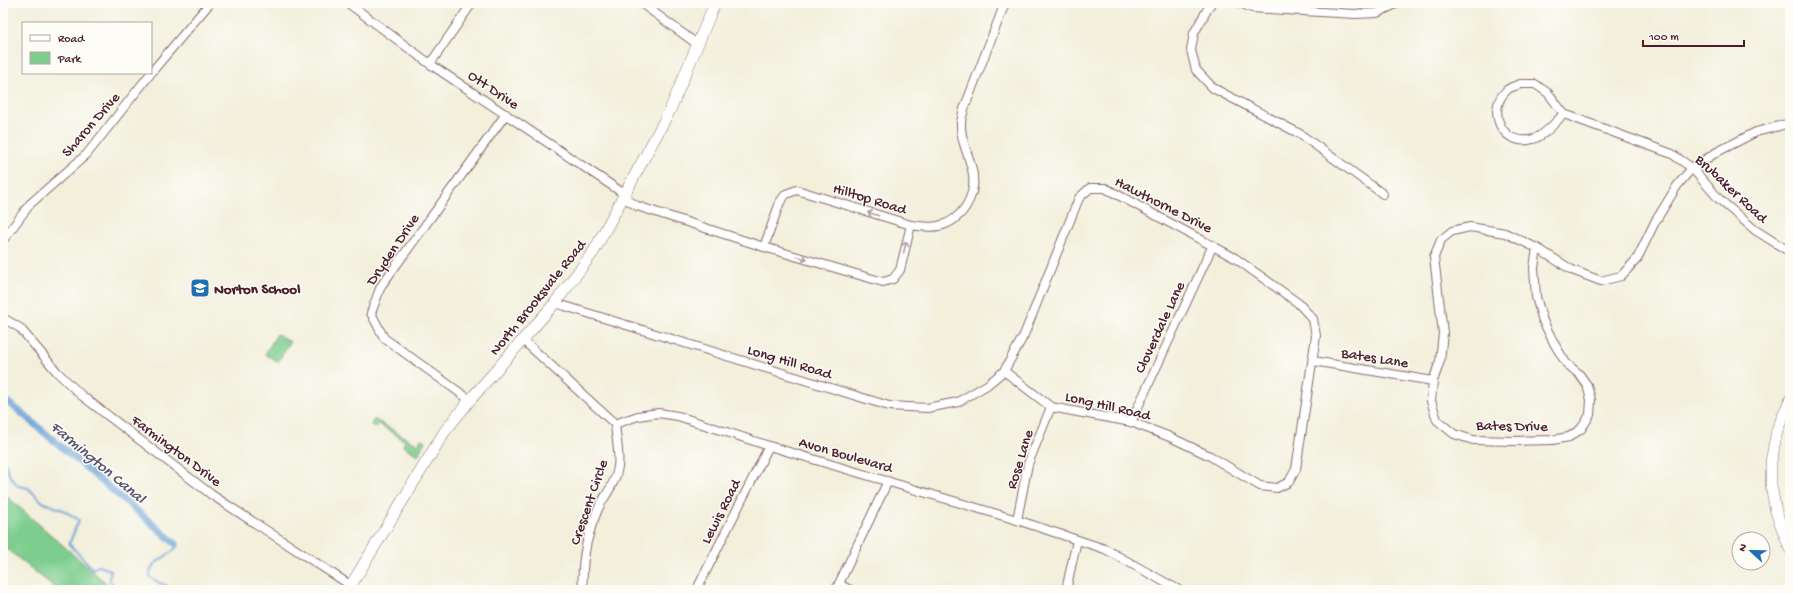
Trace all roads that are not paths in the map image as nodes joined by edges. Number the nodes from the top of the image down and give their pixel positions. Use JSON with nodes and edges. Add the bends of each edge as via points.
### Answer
{"nodes":[{"id":1,"x":210,"y":3,"type":"edge"},
{"id":2,"x":348,"y":3,"type":"edge"},
{"id":3,"x":472,"y":3,"type":"edge"},
{"id":4,"x":641,"y":3,"type":"edge"},
{"id":5,"x":715,"y":3,"type":"edge"},
{"id":6,"x":1005,"y":3,"type":"edge"},
{"id":7,"x":1211,"y":3,"type":"edge"},
{"id":8,"x":1240,"y":3,"type":"edge"},
{"id":9,"x":1398,"y":3,"type":"edge"},
{"id":10,"x":697,"y":44,"type":"junction"},
{"id":11,"x":430,"y":64,"type":"junction"},
{"id":12,"x":506,"y":114,"type":"junction"},
{"id":13,"x":1564,"y":114,"type":"junction"},
{"id":14,"x":1790,"y":123,"type":"edge"},
{"id":15,"x":1692,"y":168,"type":"junction"},
{"id":16,"x":1383,"y":194,"type":"dead end"},
{"id":17,"x":624,"y":196,"type":"junction"},
{"id":18,"x":910,"y":225,"type":"junction"},
{"id":19,"x":3,"y":240,"type":"edge"},
{"id":20,"x":1213,"y":245,"type":"junction"},
{"id":21,"x":764,"y":247,"type":"junction"},
{"id":22,"x":1537,"y":248,"type":"junction"},
{"id":23,"x":1790,"y":252,"type":"edge"},
{"id":24,"x":555,"y":303,"type":"junction"},
{"id":25,"x":3,"y":318,"type":"edge"},
{"id":26,"x":523,"y":340,"type":"junction"},
{"id":27,"x":1313,"y":361,"type":"junction"},
{"id":28,"x":1004,"y":370,"type":"junction"},
{"id":29,"x":1434,"y":381,"type":"junction"},
{"id":30,"x":470,"y":400,"type":"junction"},
{"id":31,"x":1790,"y":400,"type":"edge"},
{"id":32,"x":1051,"y":407,"type":"junction"},
{"id":33,"x":1131,"y":422,"type":"junction"},
{"id":34,"x":615,"y":424,"type":"junction"},
{"id":35,"x":769,"y":446,"type":"junction"},
{"id":36,"x":888,"y":481,"type":"junction"},
{"id":37,"x":1016,"y":520,"type":"junction"},
{"id":38,"x":1077,"y":540,"type":"junction"},
{"id":39,"x":1790,"y":549,"type":"edge"},
{"id":40,"x":838,"y":587,"type":"edge"},
{"id":41,"x":349,"y":588,"type":"edge"},
{"id":42,"x":583,"y":590,"type":"edge"},
{"id":43,"x":699,"y":590,"type":"edge"},
{"id":44,"x":850,"y":590,"type":"edge"},
{"id":45,"x":1066,"y":590,"type":"edge"},
{"id":46,"x":1179,"y":590,"type":"edge"}],
"edges":[{"from":1,"to":19,"type":"street","name":"Sharon Drive","via":[[87,154],[30,204]]},
{"from":2,"to":11,"type":"street","name":"Ott Drive"},
{"from":3,"to":11,"type":"street"},
{"from":4,"to":10,"type":"street"},
{"from":5,"to":10,"type":"main road","name":"North Brooksvale Road"},
{"from":6,"to":18,"type":"street","via":[[964,109],[961,124],[973,174],[973,188],[969,201],[952,222],[939,226]]},
{"from":7,"to":16,"type":"street","via":[[1194,33],[1191,50],[1196,70],[1213,88],[1300,134]]},
{"from":8,"to":9,"type":"street","via":[[1252,8],[1355,14],[1377,12]]},
{"from":10,"to":17,"type":"main road","name":"North Brooksvale Road","via":[[670,110]]},
{"from":11,"to":12,"type":"street","name":"Ott Drive"},
{"from":12,"to":17,"type":"street","name":"Ott Drive"},
{"from":12,"to":30,"type":"street","name":"Dryden Drive","via":[[380,286],[371,314],[384,338]]},
{"from":13,"to":13,"type":"street","via":[[1548,93],[1535,84],[1520,84],[1506,90],[1499,101],[1497,116],[1501,128],[1509,137],[1519,141],[1534,139]]},
{"from":13,"to":15,"type":"street","name":"Brubaker Road","via":[[1672,154]]},
{"from":14,"to":15,"type":"street","name":"Bates Drive","via":[[1756,132]]},
{"from":15,"to":22,"type":"street","name":"Bates Drive","via":[[1654,222],[1637,259],[1621,276],[1601,282],[1572,270]]},
{"from":15,"to":23,"type":"street","name":"Brubaker Road","via":[[1719,199],[1755,230]]},
{"from":17,"to":21,"type":"street","name":"Hilltop Road","via":[[637,206]]},
{"from":17,"to":24,"type":"main road","name":"North Brooksvale Road","via":[[594,251]]},
{"from":18,"to":21,"type":"street","name":"Hilltop Road","one_way":true,"via":[[797,190],[786,194],[780,202]]},
{"from":21,"to":18,"type":"street","name":"Hilltop Road","one_way":true,"via":[[883,282],[893,278],[900,270]]},
{"from":20,"to":27,"type":"street","name":"Hawthorne Drive","via":[[1298,304],[1312,320],[1316,336]]},
{"from":20,"to":28,"type":"street","name":"Hawthorne Drive","via":[[1105,188],[1090,188],[1079,198],[1024,335]]},
{"from":20,"to":33,"type":"street","name":"Cloverdale Lane"},
{"from":22,"to":29,"type":"street","name":"Bates Drive","via":[[1505,233],[1470,227],[1452,231],[1441,240],[1434,256],[1443,333],[1440,361]]},
{"from":22,"to":29,"type":"street","name":"Bates Drive","via":[[1534,268],[1536,298],[1543,321],[1566,363],[1587,385],[1591,400],[1590,415],[1582,429],[1569,437],[1552,440],[1473,440],[1454,434],[1438,420],[1432,401]]},
{"from":24,"to":26,"type":"main road","name":"North Brooksvale Road"},
{"from":24,"to":28,"type":"street","name":"Long Hill Road","via":[[889,406],[927,408],[958,402],[987,385]]},
{"from":25,"to":41,"type":"street","name":"Farmington Drive","via":[[20,328],[57,372],[94,404],[212,495]]},
{"from":26,"to":30,"type":"main road","name":"North Brooksvale Road"},
{"from":26,"to":34,"type":"street"},
{"from":27,"to":29,"type":"street","name":"Bates Lane"},
{"from":27,"to":33,"type":"street","name":"Long Hill Road","via":[[1296,469],[1289,482],[1277,488],[1260,486],[1210,456]]},
{"from":28,"to":32,"type":"street","name":"Long Hill Road"},
{"from":30,"to":41,"type":"main road","name":"North Brooksvale Road","via":[[445,431]]},
{"from":31,"to":39,"type":"main road","via":[[1777,430],[1771,477],[1776,512]]},
{"from":32,"to":33,"type":"street","name":"Long Hill Road"},
{"from":32,"to":37,"type":"street","name":"Rose Lane","via":[[1028,464]]},
{"from":34,"to":35,"type":"street","name":"Avon Boulevard","via":[[658,413],[678,416]]},
{"from":34,"to":42,"type":"street","name":"Crescent Circle","via":[[618,467],[588,536],[582,571]]},
{"from":35,"to":36,"type":"street","name":"Avon Boulevard"},
{"from":35,"to":43,"type":"street","name":"Lewis Road","via":[[699,585]]},
{"from":36,"to":37,"type":"street","name":"Avon Boulevard"},
{"from":36,"to":40,"type":"street"},
{"from":37,"to":38,"type":"street","name":"Avon Boulevard"},
{"from":38,"to":45,"type":"street"},
{"from":38,"to":46,"type":"street","name":"Avon Boulevard","via":[[1105,549]]},
{"from":40,"to":44,"type":"street"}]}
